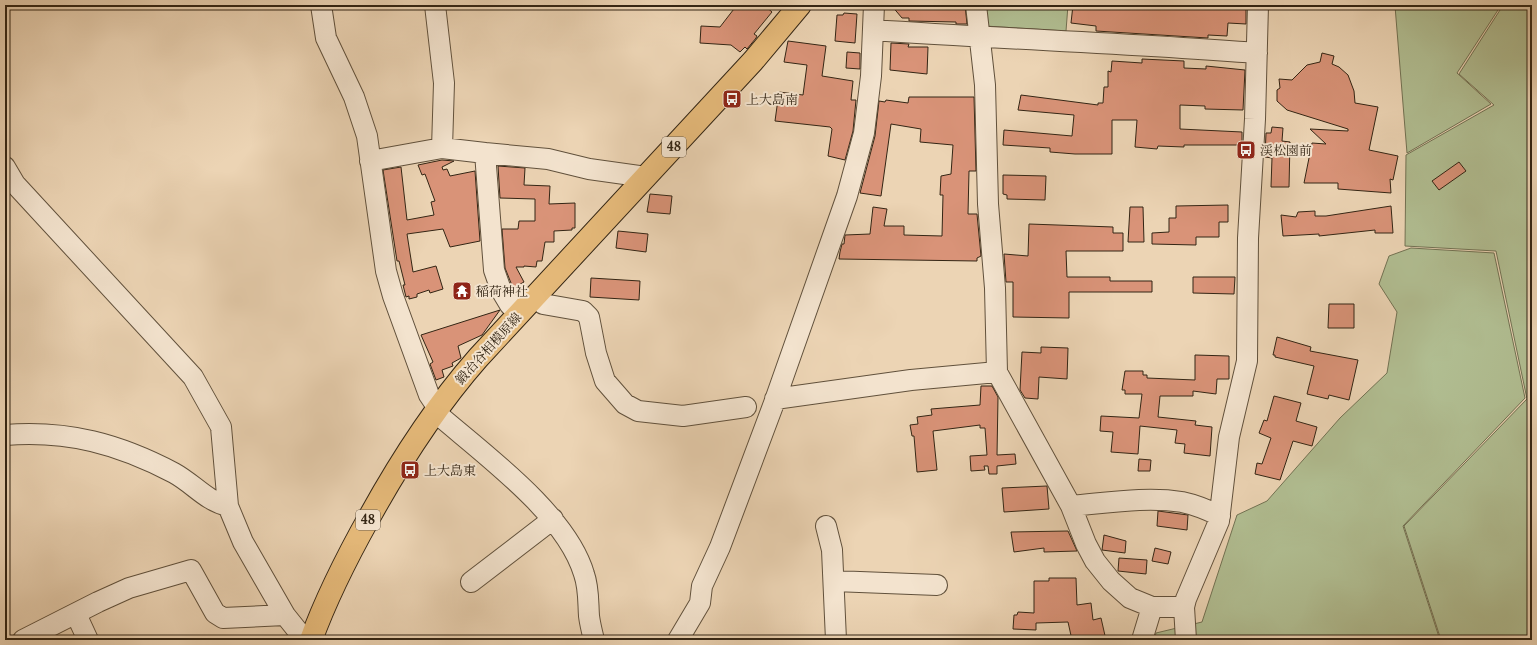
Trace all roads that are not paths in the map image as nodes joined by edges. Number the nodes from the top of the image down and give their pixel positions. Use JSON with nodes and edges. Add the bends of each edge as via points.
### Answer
{"nodes":[{"id":1,"x":321,"y":5,"type":"edge"},
{"id":2,"x":435,"y":5,"type":"edge"},
{"id":3,"x":800,"y":5,"type":"edge"},
{"id":4,"x":874,"y":5,"type":"edge"},
{"id":5,"x":976,"y":5,"type":"edge"},
{"id":6,"x":1258,"y":5,"type":"edge"},
{"id":7,"x":873,"y":30,"type":"junction"},
{"id":8,"x":980,"y":38,"type":"junction"},
{"id":9,"x":1257,"y":53,"type":"junction"},
{"id":10,"x":442,"y":148,"type":"junction"},
{"id":11,"x":485,"y":153,"type":"junction"},
{"id":12,"x":370,"y":161,"type":"junction"},
{"id":13,"x":5,"y":167,"type":"edge"},
{"id":14,"x":646,"y":176,"type":"junction"},
{"id":15,"x":544,"y":304,"type":"dead end"},
{"id":16,"x":510,"y":305,"type":"dead end"},
{"id":17,"x":997,"y":372,"type":"junction"},
{"id":18,"x":775,"y":399,"type":"junction"},
{"id":19,"x":746,"y":407,"type":"dead end"},
{"id":20,"x":436,"y":409,"type":"junction"},
{"id":21,"x":5,"y":435,"type":"edge"},
{"id":22,"x":228,"y":506,"type":"junction"},
{"id":23,"x":1071,"y":506,"type":"junction"},
{"id":24,"x":553,"y":519,"type":"junction"},
{"id":25,"x":1219,"y":519,"type":"junction"},
{"id":26,"x":826,"y":526,"type":"dead end"},
{"id":27,"x":834,"y":581,"type":"junction"},
{"id":28,"x":472,"y":582,"type":"dead end"},
{"id":29,"x":937,"y":585,"type":"dead end"},
{"id":30,"x":1185,"y":603,"type":"junction"},
{"id":31,"x":1152,"y":608,"type":"junction"},
{"id":32,"x":76,"y":614,"type":"junction"},
{"id":33,"x":285,"y":615,"type":"junction"},
{"id":34,"x":24,"y":640,"type":"edge"},
{"id":35,"x":88,"y":640,"type":"edge"},
{"id":36,"x":305,"y":640,"type":"edge"},
{"id":37,"x":311,"y":640,"type":"edge"},
{"id":38,"x":594,"y":640,"type":"edge"},
{"id":39,"x":678,"y":640,"type":"edge"},
{"id":40,"x":836,"y":640,"type":"edge"},
{"id":41,"x":1142,"y":640,"type":"edge"},
{"id":42,"x":1186,"y":640,"type":"edge"}],
"edges":[{"from":1,"to":12,"type":"street","via":[[326,38],[362,120]]},
{"from":2,"to":10,"type":"street","via":[[444,83]]},
{"from":3,"to":14,"type":"main road","name":"鍛冶谷相模原線","number":"48","via":[[753,61]]},
{"from":4,"to":7,"type":"street"},
{"from":5,"to":8,"type":"street"},
{"from":6,"to":9,"type":"street"},
{"from":7,"to":8,"type":"street"},
{"from":7,"to":18,"type":"street","via":[[871,76],[864,133],[848,196]]},
{"from":8,"to":9,"type":"street","via":[[1138,44]]},
{"from":8,"to":17,"type":"street","via":[[985,85]]},
{"from":9,"to":25,"type":"street","via":[[1248,238],[1247,361],[1229,437]]},
{"from":10,"to":11,"type":"street"},
{"from":10,"to":12,"type":"street"},
{"from":11,"to":14,"type":"street","via":[[548,159],[589,169]]},
{"from":11,"to":16,"type":"street","via":[[494,270]]},
{"from":12,"to":20,"type":"street","via":[[387,277]]},
{"from":13,"to":22,"type":"street","via":[[15,184],[193,377],[221,427]]},
{"from":14,"to":20,"type":"main road","name":"鍛冶谷相模原線","number":"48","via":[[478,358]]},
{"from":15,"to":19,"type":"street","via":[[583,311],[589,318],[605,381],[625,404],[638,411],[683,416]]},
{"from":17,"to":18,"type":"street","via":[[911,380]]},
{"from":17,"to":23,"type":"street"},
{"from":18,"to":39,"type":"street","via":[[702,586],[700,603]]},
{"from":20,"to":24,"type":"street"},
{"from":20,"to":37,"type":"main road","name":"鍛冶谷相模原線","number":"48","via":[[393,476],[347,557],[322,607]]},
{"from":21,"to":22,"type":"street","via":[[55,434],[98,441],[176,474],[215,503]]},
{"from":22,"to":33,"type":"street","via":[[243,542]]},
{"from":23,"to":25,"type":"street","via":[[1155,500],[1182,502],[1198,506]]},
{"from":23,"to":31,"type":"street","via":[[1095,561],[1111,581],[1130,598]]},
{"from":24,"to":28,"type":"street"},
{"from":24,"to":38,"type":"street","via":[[571,542],[584,573],[588,585],[589,618]]},
{"from":25,"to":30,"type":"street"},
{"from":26,"to":27,"type":"street","via":[[832,550]]},
{"from":27,"to":29,"type":"street"},
{"from":27,"to":40,"type":"street"},
{"from":30,"to":31,"type":"street"},
{"from":30,"to":42,"type":"street"},
{"from":31,"to":41,"type":"street"},
{"from":32,"to":33,"type":"street","via":[[129,588],[191,570],[216,613],[223,618]]},
{"from":32,"to":34,"type":"street"},
{"from":32,"to":35,"type":"street"},
{"from":33,"to":36,"type":"street"}]}
